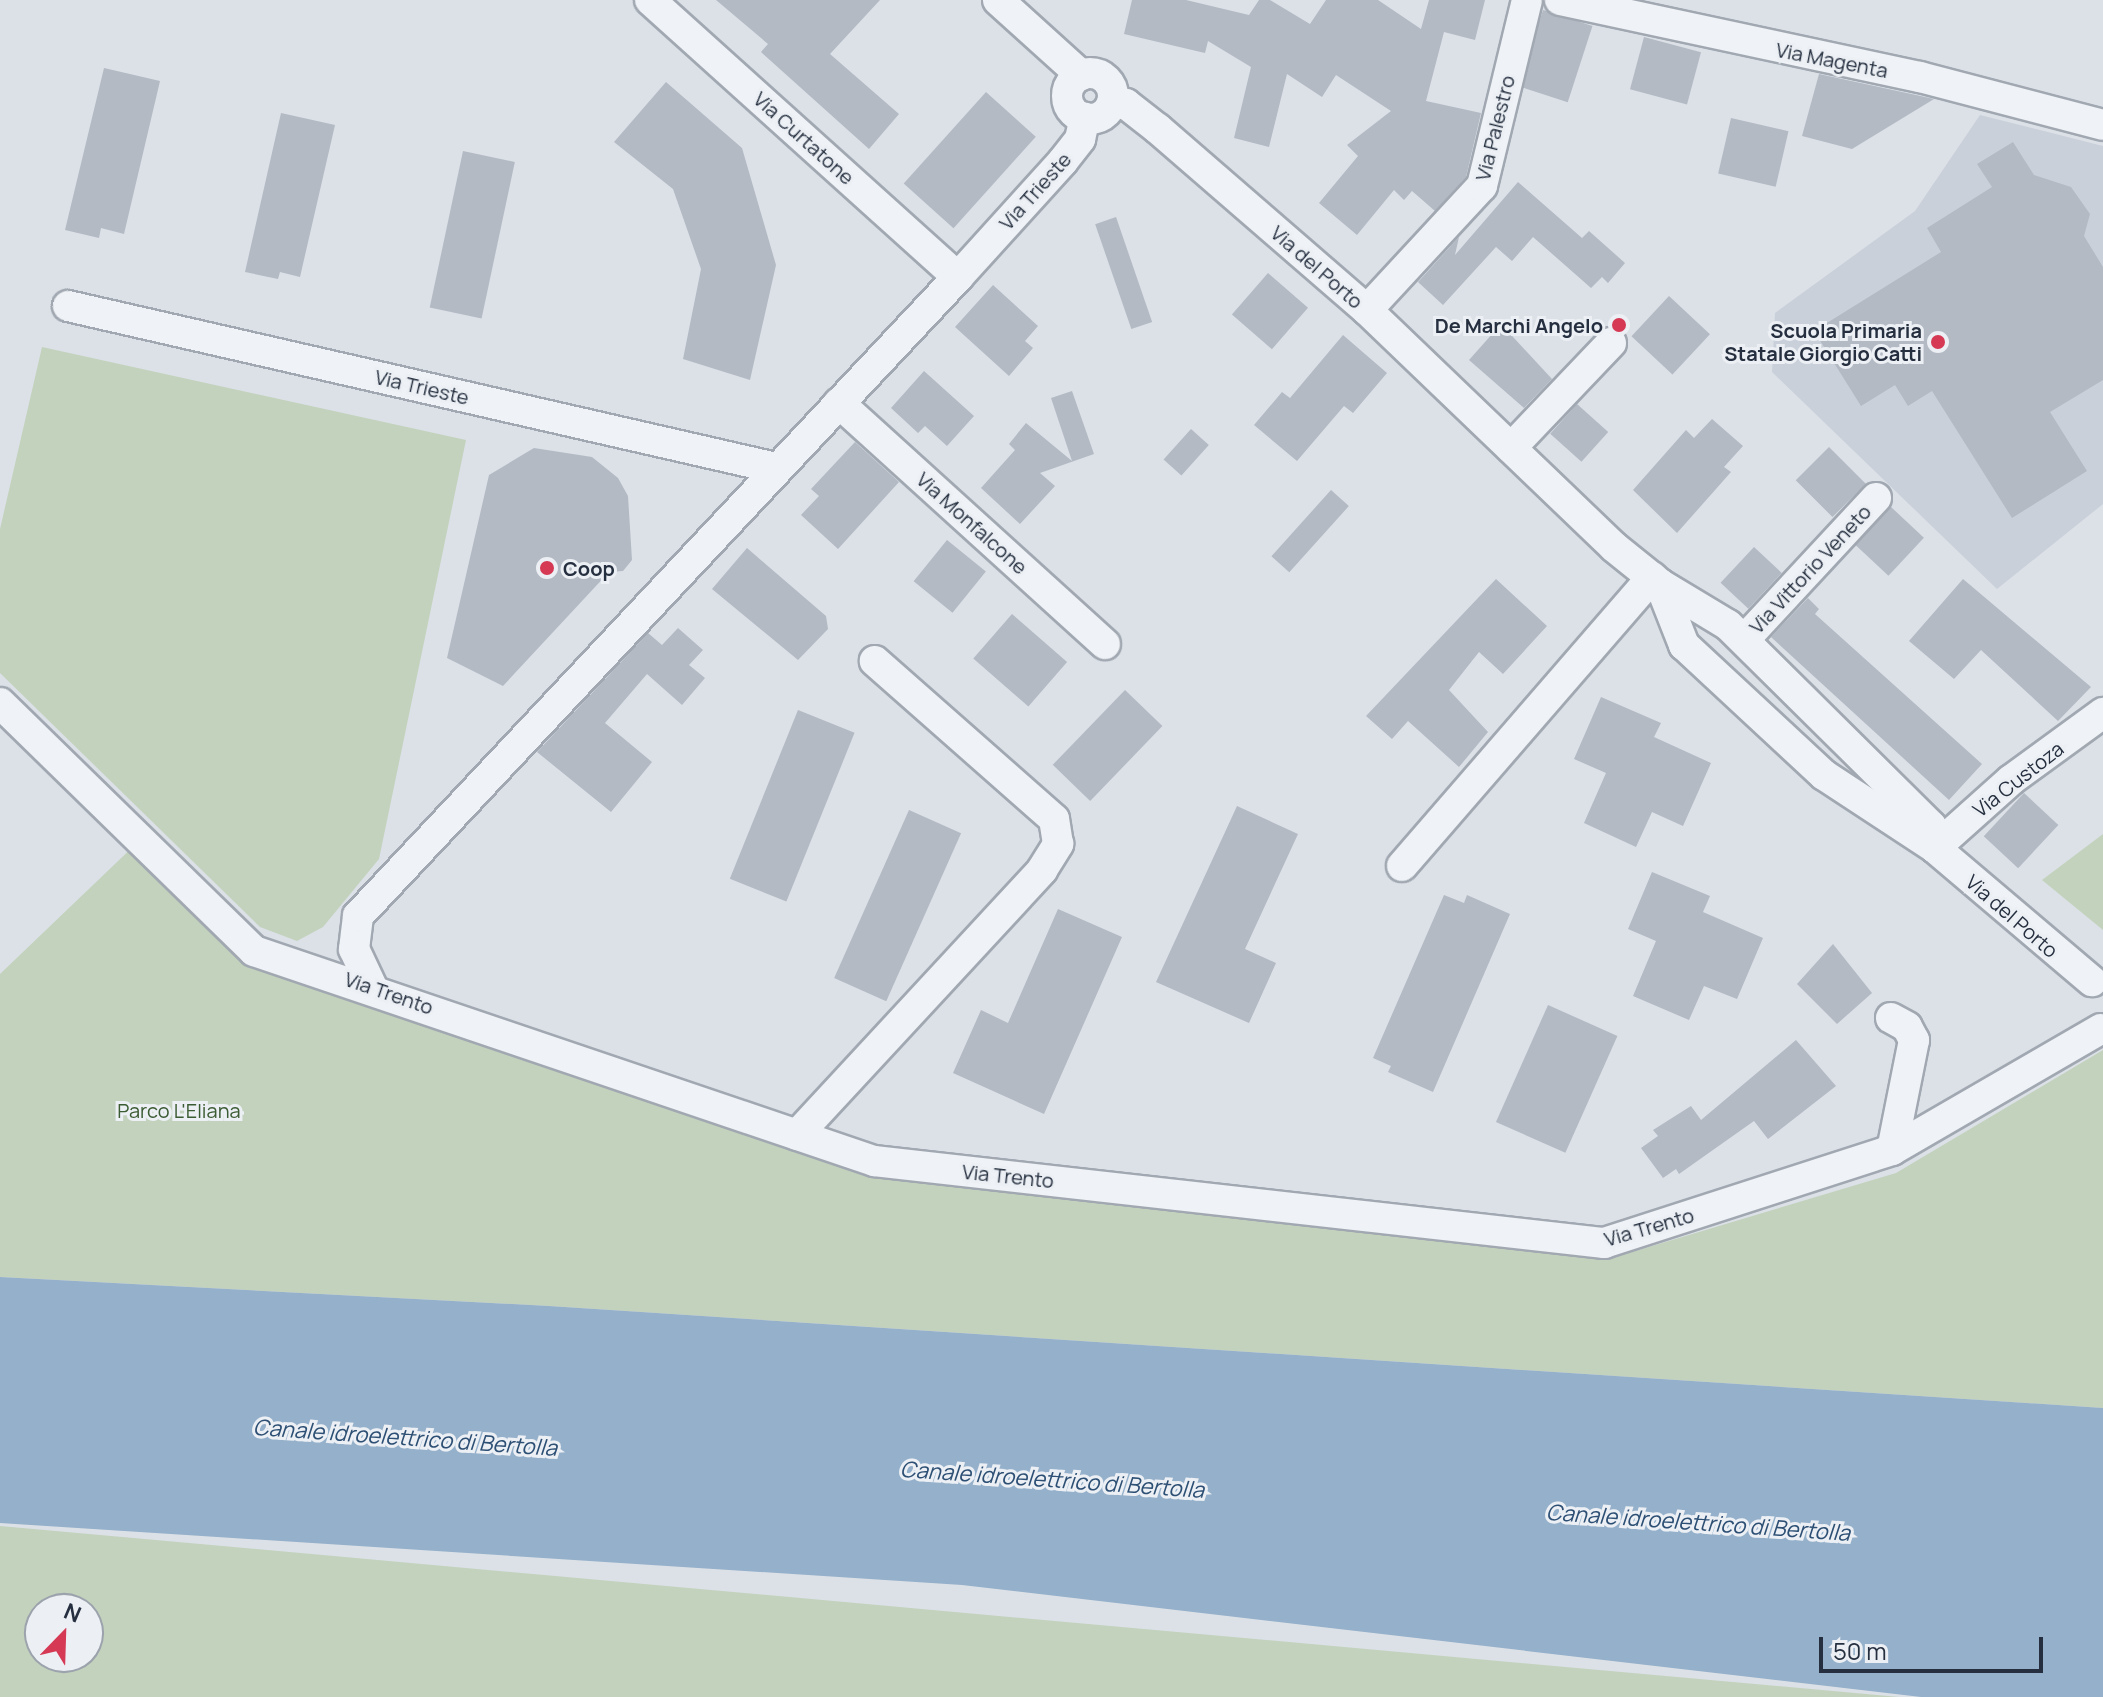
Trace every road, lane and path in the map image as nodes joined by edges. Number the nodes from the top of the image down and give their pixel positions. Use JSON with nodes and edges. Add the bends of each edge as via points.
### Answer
{"nodes":[{"id":1,"x":650,"y":0,"type":"edge"},
{"id":2,"x":998,"y":0,"type":"edge"},
{"id":3,"x":1527,"y":0,"type":"edge"},
{"id":4,"x":1560,"y":0,"type":"edge"},
{"id":5,"x":1081,"y":75,"type":"junction"},
{"id":6,"x":1112,"y":103,"type":"junction"},
{"id":7,"x":1085,"y":118,"type":"junction"},
{"id":8,"x":2103,"y":125,"type":"edge"},
{"id":9,"x":958,"y":277,"type":"junction"},
{"id":10,"x":68,"y":306,"type":"dead end"},
{"id":11,"x":1367,"y":310,"type":"junction"},
{"id":12,"x":1611,"y":343,"type":"dead end"},
{"id":13,"x":839,"y":403,"type":"junction"},
{"id":14,"x":1511,"y":448,"type":"junction"},
{"id":15,"x":776,"y":468,"type":"junction"},
{"id":16,"x":1876,"y":498,"type":"dead end"},
{"id":17,"x":1656,"y":581,"type":"junction"},
{"id":18,"x":1736,"y":632,"type":"junction"},
{"id":19,"x":1105,"y":644,"type":"dead end"},
{"id":20,"x":1693,"y":654,"type":"junction"},
{"id":21,"x":875,"y":661,"type":"dead end"},
{"id":22,"x":0,"y":703,"type":"edge"},
{"id":23,"x":2103,"y":713,"type":"edge"},
{"id":24,"x":1856,"y":748,"type":"junction"},
{"id":25,"x":1824,"y":775,"type":"junction"},
{"id":26,"x":1935,"y":848,"type":"junction"},
{"id":27,"x":1402,"y":866,"type":"dead end"},
{"id":28,"x":2098,"y":976,"type":"edge"},
{"id":29,"x":372,"y":987,"type":"junction"},
{"id":30,"x":1891,"y":1018,"type":"dead end"},
{"id":31,"x":2102,"y":1030,"type":"edge"},
{"id":32,"x":797,"y":1135,"type":"junction"},
{"id":33,"x":1892,"y":1150,"type":"junction"}],
"edges":[{"from":1,"to":9,"type":"street","name":"Via Curtatone"},
{"from":2,"to":5,"type":"street"},
{"from":3,"to":11,"type":"street","name":"Via Palestro","via":[[1482,186]]},
{"from":4,"to":8,"type":"street","name":"Via Magenta","via":[[1920,77]]},
{"from":5,"to":6,"type":"street","via":[[1106,79]]},
{"from":5,"to":7,"type":"street","via":[[1067,98]]},
{"from":6,"to":7,"type":"street","via":[[1103,116]]},
{"from":6,"to":11,"type":"street","name":"Via del Porto","via":[[1126,104],[1158,129]]},
{"from":7,"to":9,"type":"street","name":"Via Trieste","via":[[1080,139],[1063,161]]},
{"from":9,"to":13,"type":"street","name":"Via Trieste"},
{"from":10,"to":15,"type":"street","name":"Via Trieste"},
{"from":11,"to":14,"type":"street","name":"Via del Porto"},
{"from":12,"to":14,"type":"street"},
{"from":13,"to":15,"type":"street","name":"Via Trieste"},
{"from":13,"to":19,"type":"street","name":"Via Monfalcone"},
{"from":14,"to":17,"type":"street","name":"Via del Porto"},
{"from":15,"to":29,"type":"street","name":"Via Trieste","via":[[358,916],[354,949]]},
{"from":16,"to":18,"type":"street","name":"Via Vittorio Veneto"},
{"from":17,"to":18,"type":"street","name":"Via del Porto"},
{"from":17,"to":20,"type":"street","name":"Via del Porto"},
{"from":17,"to":27,"type":"street"},
{"from":18,"to":20,"type":"street","via":[[1706,622],[1695,632]]},
{"from":18,"to":24,"type":"street","name":"Via del Porto"},
{"from":20,"to":25,"type":"street","name":"Via del Porto"},
{"from":21,"to":32,"type":"street","via":[[1054,819],[1058,844],[1042,870]]},
{"from":22,"to":29,"type":"street","name":"Via Trento","via":[[254,951]]},
{"from":23,"to":26,"type":"street","name":"Via Custoza","via":[[2011,780]]},
{"from":24,"to":25,"type":"street","via":[[1860,766],[1849,777]]},
{"from":24,"to":26,"type":"street","name":"Via del Porto","via":[[1878,780],[1931,826]]},
{"from":25,"to":26,"type":"street","name":"Via del Porto"},
{"from":26,"to":28,"type":"street","name":"Via del Porto"},
{"from":28,"to":31,"type":"street","via":[[2087,1002]]},
{"from":29,"to":32,"type":"street","name":"Via Trento"},
{"from":30,"to":33,"type":"street","via":[[1907,1027],[1914,1040]]},
{"from":31,"to":33,"type":"street","name":"Via Trento"},
{"from":32,"to":33,"type":"street","name":"Via Trento","via":[[874,1161],[1220,1188],[1375,1206],[1604,1243]]}]}
